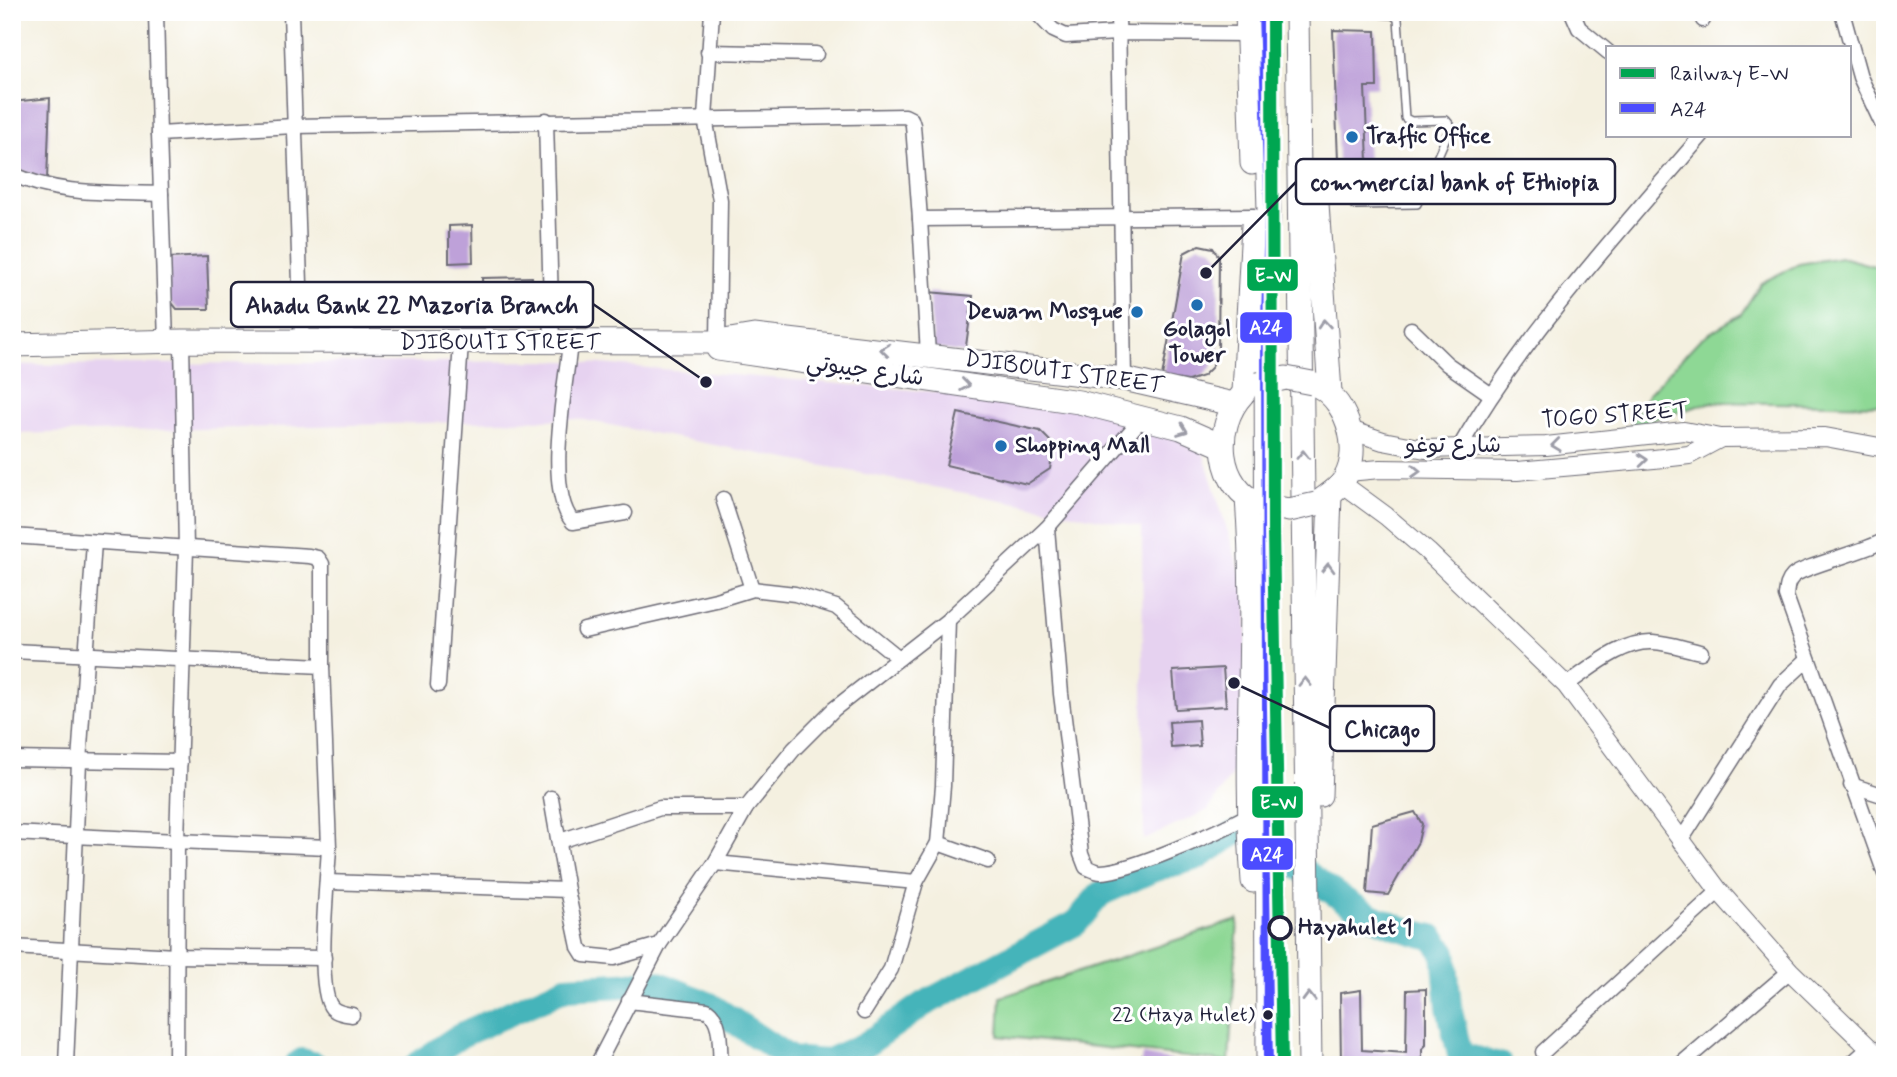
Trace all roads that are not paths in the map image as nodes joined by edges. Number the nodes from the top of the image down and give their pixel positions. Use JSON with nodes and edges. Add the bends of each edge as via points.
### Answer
{"nodes":[{"id":1,"x":156,"y":12,"type":"edge"},
{"id":2,"x":291,"y":12,"type":"edge"},
{"id":3,"x":712,"y":12,"type":"edge"},
{"id":4,"x":1037,"y":12,"type":"edge"},
{"id":5,"x":1118,"y":12,"type":"edge"},
{"id":6,"x":1263,"y":12,"type":"edge"},
{"id":7,"x":1297,"y":12,"type":"edge"},
{"id":8,"x":1313,"y":12,"type":"edge"},
{"id":9,"x":1353,"y":12,"type":"edge"},
{"id":10,"x":1572,"y":12,"type":"edge"},
{"id":11,"x":1842,"y":12,"type":"edge"},
{"id":12,"x":1247,"y":23,"type":"edge"},
{"id":13,"x":1118,"y":33,"type":"junction"},
{"id":14,"x":1849,"y":46,"type":"edge"},
{"id":15,"x":1606,"y":50,"type":"edge"},
{"id":16,"x":708,"y":52,"type":"junction"},
{"id":17,"x":816,"y":54,"type":"dead end"},
{"id":18,"x":1855,"y":78,"type":"edge"},
{"id":19,"x":705,"y":118,"type":"junction"},
{"id":20,"x":546,"y":120,"type":"junction"},
{"id":21,"x":294,"y":126,"type":"junction"},
{"id":22,"x":1885,"y":130,"type":"edge"},
{"id":23,"x":159,"y":134,"type":"junction"},
{"id":24,"x":1701,"y":136,"type":"edge"},
{"id":25,"x":12,"y":174,"type":"edge"},
{"id":26,"x":161,"y":194,"type":"junction"},
{"id":27,"x":1354,"y":205,"type":"dead end"},
{"id":28,"x":1123,"y":215,"type":"junction"},
{"id":29,"x":1254,"y":216,"type":"junction"},
{"id":30,"x":920,"y":219,"type":"junction"},
{"id":31,"x":1411,"y":329,"type":"dead end"},
{"id":32,"x":718,"y":342,"type":"junction"},
{"id":33,"x":302,"y":344,"type":"junction"},
{"id":34,"x":12,"y":345,"type":"edge"},
{"id":35,"x":564,"y":345,"type":"junction"},
{"id":36,"x":177,"y":346,"type":"junction"},
{"id":37,"x":461,"y":347,"type":"junction"},
{"id":38,"x":12,"y":354,"type":"edge"},
{"id":39,"x":752,"y":355,"type":"joint"},
{"id":40,"x":928,"y":355,"type":"junction"},
{"id":41,"x":1124,"y":379,"type":"junction"},
{"id":42,"x":1321,"y":388,"type":"junction"},
{"id":43,"x":1245,"y":394,"type":"junction"},
{"id":44,"x":1490,"y":394,"type":"junction"},
{"id":45,"x":1143,"y":417,"type":"junction"},
{"id":46,"x":1350,"y":430,"type":"junction"},
{"id":47,"x":1721,"y":438,"type":"junction"},
{"id":48,"x":1222,"y":446,"type":"junction"},
{"id":49,"x":1885,"y":448,"type":"edge"},
{"id":50,"x":1458,"y":450,"type":"junction"},
{"id":51,"x":1334,"y":488,"type":"junction"},
{"id":52,"x":723,"y":499,"type":"dead end"},
{"id":53,"x":1254,"y":502,"type":"junction"},
{"id":54,"x":625,"y":513,"type":"dead end"},
{"id":55,"x":1047,"y":528,"type":"junction"},
{"id":56,"x":12,"y":536,"type":"edge"},
{"id":57,"x":1885,"y":540,"type":"edge"},
{"id":58,"x":94,"y":542,"type":"junction"},
{"id":59,"x":186,"y":549,"type":"junction"},
{"id":60,"x":752,"y":589,"type":"junction"},
{"id":61,"x":948,"y":620,"type":"junction"},
{"id":62,"x":584,"y":630,"type":"dead end"},
{"id":63,"x":12,"y":651,"type":"edge"},
{"id":64,"x":1701,"y":652,"type":"dead end"},
{"id":65,"x":88,"y":654,"type":"junction"},
{"id":66,"x":899,"y":658,"type":"junction"},
{"id":67,"x":1808,"y":659,"type":"junction"},
{"id":68,"x":185,"y":660,"type":"junction"},
{"id":69,"x":322,"y":666,"type":"junction"},
{"id":70,"x":438,"y":685,"type":"dead end"},
{"id":71,"x":1566,"y":685,"type":"junction"},
{"id":72,"x":12,"y":758,"type":"edge"},
{"id":73,"x":79,"y":762,"type":"junction"},
{"id":74,"x":180,"y":762,"type":"junction"},
{"id":75,"x":1851,"y":785,"type":"junction"},
{"id":76,"x":1885,"y":796,"type":"edge"},
{"id":77,"x":551,"y":799,"type":"dead end"},
{"id":78,"x":746,"y":808,"type":"junction"},
{"id":79,"x":1255,"y":820,"type":"junction"},
{"id":80,"x":12,"y":833,"type":"edge"},
{"id":81,"x":77,"y":837,"type":"junction"},
{"id":82,"x":177,"y":841,"type":"junction"},
{"id":83,"x":560,"y":841,"type":"junction"},
{"id":84,"x":938,"y":842,"type":"junction"},
{"id":85,"x":1680,"y":842,"type":"junction"},
{"id":86,"x":329,"y":847,"type":"junction"},
{"id":87,"x":1307,"y":848,"type":"junction"},
{"id":88,"x":988,"y":861,"type":"dead end"},
{"id":89,"x":715,"y":863,"type":"junction"},
{"id":90,"x":1885,"y":874,"type":"edge"},
{"id":91,"x":327,"y":882,"type":"junction"},
{"id":92,"x":916,"y":882,"type":"junction"},
{"id":93,"x":568,"y":890,"type":"junction"},
{"id":94,"x":1719,"y":891,"type":"junction"},
{"id":95,"x":659,"y":945,"type":"junction"},
{"id":96,"x":12,"y":947,"type":"edge"},
{"id":97,"x":72,"y":952,"type":"junction"},
{"id":98,"x":176,"y":956,"type":"junction"},
{"id":99,"x":324,"y":958,"type":"junction"},
{"id":100,"x":1790,"y":971,"type":"junction"},
{"id":101,"x":632,"y":995,"type":"junction"},
{"id":102,"x":864,"y":1012,"type":"dead end"},
{"id":103,"x":352,"y":1015,"type":"dead end"},
{"id":104,"x":1869,"y":1048,"type":"junction"},
{"id":105,"x":1543,"y":1052,"type":"dead end"},
{"id":106,"x":1885,"y":1063,"type":"edge"},
{"id":107,"x":66,"y":1065,"type":"edge"},
{"id":108,"x":176,"y":1065,"type":"edge"},
{"id":109,"x":597,"y":1065,"type":"edge"},
{"id":110,"x":721,"y":1065,"type":"edge"},
{"id":111,"x":1268,"y":1065,"type":"edge"},
{"id":112,"x":1310,"y":1065,"type":"edge"},
{"id":113,"x":1680,"y":1065,"type":"edge"},
{"id":114,"x":1850,"y":1065,"type":"edge"}],
"edges":[{"from":1,"to":23,"type":"street"},
{"from":2,"to":21,"type":"street"},
{"from":3,"to":16,"type":"street"},
{"from":4,"to":13,"type":"street","via":[[1059,35]]},
{"from":5,"to":13,"type":"street"},
{"from":6,"to":79,"type":"main road","via":[[1269,210],[1267,600]]},
{"from":87,"to":7,"type":"main road","one_way":true},
{"from":42,"to":8,"type":"main road","one_way":true},
{"from":9,"to":27,"type":"lane","via":[[1398,19],[1405,118],[1446,120],[1451,125],[1417,204]]},
{"from":10,"to":15,"type":"street","via":[[1579,28]]},
{"from":11,"to":14,"type":"street"},
{"from":12,"to":13,"type":"street"},
{"from":12,"to":29,"type":"main road"},
{"from":13,"to":28,"type":"street"},
{"from":16,"to":17,"type":"street"},
{"from":16,"to":19,"type":"street"},
{"from":18,"to":22,"type":"street"},
{"from":19,"to":20,"type":"street"},
{"from":19,"to":30,"type":"street","via":[[911,118]]},
{"from":19,"to":32,"type":"street","via":[[720,200]]},
{"from":20,"to":21,"type":"street"},
{"from":20,"to":35,"type":"street"},
{"from":21,"to":23,"type":"street"},
{"from":21,"to":33,"type":"street"},
{"from":23,"to":26,"type":"street"},
{"from":24,"to":44,"type":"street","via":[[1582,276]]},
{"from":25,"to":26,"type":"street","via":[[62,191]]},
{"from":26,"to":36,"type":"street"},
{"from":28,"to":29,"type":"street"},
{"from":28,"to":30,"type":"street"},
{"from":28,"to":41,"type":"street"},
{"from":29,"to":43,"type":"main road"},
{"from":30,"to":40,"type":"street"},
{"from":31,"to":44,"type":"street","via":[[1447,364]]},
{"from":32,"to":35,"type":"main road","name":"DJIBOUTI STREET"},
{"from":40,"to":32,"type":"main road","name":"DJIBOUTI STREET","one_way":true,"via":[[754,336]]},
{"from":33,"to":36,"type":"main road","name":"DJIBOUTI STREET"},
{"from":33,"to":37,"type":"main road","name":"DJIBOUTI STREET"},
{"from":34,"to":36,"type":"main road","name":"DJIBOUTI STREET"},
{"from":35,"to":37,"type":"main road","name":"DJIBOUTI STREET"},
{"from":35,"to":39,"type":"main road","name":"DJIBOUTI STREET","via":[[726,349]]},
{"from":35,"to":54,"type":"street","via":[[558,468],[563,502],[573,522]]},
{"from":36,"to":37,"type":"main road","name":"DJIBOUTI STREET"},
{"from":36,"to":38,"type":"main road","name":"DJIBOUTI STREET"},
{"from":36,"to":59,"type":"street"},
{"from":37,"to":70,"type":"street"},
{"from":39,"to":45,"type":"main road","name":"شارع جيبوتي","one_way":true,"via":[[1079,402]]},
{"from":40,"to":41,"type":"main road","name":"DJIBOUTI STREET"},
{"from":41,"to":43,"type":"main road","name":"DJIBOUTI STREET"},
{"from":42,"to":43,"type":"main road","bridge":true,"via":[[1286,378]]},
{"from":42,"to":46,"type":"main road"},
{"from":43,"to":48,"type":"main road","via":[[1225,424]]},
{"from":44,"to":50,"type":"street"},
{"from":45,"to":48,"type":"main road","name":"شارع جيبوتي","one_way":true},
{"from":45,"to":55,"type":"street"},
{"from":46,"to":50,"type":"street","name":"TOGO STREET","via":[[1425,449]]},
{"from":46,"to":51,"type":"main road"},
{"from":47,"to":49,"type":"street","name":"TOGO STREET","via":[[1797,436]]},
{"from":47,"to":50,"type":"street","name":"TOGO STREET","one_way":true,"via":[[1684,431]]},
{"from":51,"to":47,"type":"street","name":"شارع توغو","one_way":true,"via":[[1381,469],[1517,471],[1654,459],[1689,455]]},
{"from":48,"to":53,"type":"main road","via":[[1230,479]]},
{"from":51,"to":53,"type":"main road","bridge":true,"via":[[1289,510]]},
{"from":51,"to":71,"type":"street","via":[[1386,516]]},
{"from":87,"to":51,"type":"main road","one_way":true,"via":[[1319,813]]},
{"from":52,"to":60,"type":"street"},
{"from":53,"to":79,"type":"main road"},
{"from":55,"to":61,"type":"street"},
{"from":55,"to":79,"type":"street","via":[[1061,694],[1086,867],[1100,872],[1119,868]]},
{"from":56,"to":58,"type":"street"},
{"from":57,"to":67,"type":"street","via":[[1795,574],[1787,584],[1786,596]]},
{"from":58,"to":59,"type":"street"},
{"from":58,"to":65,"type":"street"},
{"from":59,"to":68,"type":"street"},
{"from":59,"to":69,"type":"street","via":[[318,558],[324,571]]},
{"from":60,"to":62,"type":"street"},
{"from":60,"to":66,"type":"street","via":[[795,594],[836,607]]},
{"from":61,"to":66,"type":"street"},
{"from":61,"to":84,"type":"street"},
{"from":63,"to":65,"type":"street"},
{"from":64,"to":71,"type":"street","via":[[1638,643]]},
{"from":65,"to":68,"type":"street"},
{"from":65,"to":73,"type":"street"},
{"from":66,"to":78,"type":"street","via":[[834,709]]},
{"from":67,"to":75,"type":"street"},
{"from":67,"to":85,"type":"street","via":[[1780,685]]},
{"from":68,"to":69,"type":"street"},
{"from":68,"to":74,"type":"street"},
{"from":69,"to":86,"type":"street"},
{"from":71,"to":85,"type":"street"},
{"from":72,"to":73,"type":"street"},
{"from":73,"to":74,"type":"street"},
{"from":73,"to":81,"type":"street"},
{"from":74,"to":82,"type":"street"},
{"from":75,"to":76,"type":"street"},
{"from":75,"to":90,"type":"street"},
{"from":77,"to":83,"type":"street"},
{"from":78,"to":83,"type":"street","via":[[660,808]]},
{"from":78,"to":89,"type":"street"},
{"from":79,"to":111,"type":"main road","via":[[1267,900]]},
{"from":80,"to":81,"type":"street"},
{"from":81,"to":82,"type":"street"},
{"from":81,"to":97,"type":"street"},
{"from":82,"to":86,"type":"street"},
{"from":82,"to":98,"type":"street"},
{"from":83,"to":93,"type":"street"},
{"from":84,"to":88,"type":"street"},
{"from":84,"to":92,"type":"street"},
{"from":85,"to":94,"type":"street"},
{"from":86,"to":91,"type":"street"},
{"from":112,"to":87,"type":"main road","one_way":true},
{"from":89,"to":92,"type":"street"},
{"from":89,"to":95,"type":"street"},
{"from":91,"to":93,"type":"street"},
{"from":91,"to":99,"type":"street"},
{"from":92,"to":102,"type":"street","via":[[891,969]]},
{"from":93,"to":95,"type":"street","via":[[584,955],[614,958]]},
{"from":94,"to":100,"type":"street"},
{"from":94,"to":105,"type":"street"},
{"from":95,"to":101,"type":"street"},
{"from":96,"to":97,"type":"street"},
{"from":97,"to":98,"type":"street"},
{"from":97,"to":107,"type":"street"},
{"from":98,"to":99,"type":"street"},
{"from":98,"to":108,"type":"street"},
{"from":99,"to":103,"type":"street","via":[[330,1006]]},
{"from":100,"to":104,"type":"street"},
{"from":100,"to":113,"type":"street"},
{"from":101,"to":109,"type":"street"},
{"from":101,"to":110,"type":"street","via":[[714,1015]]},
{"from":104,"to":106,"type":"street"},
{"from":104,"to":114,"type":"street"}]}
